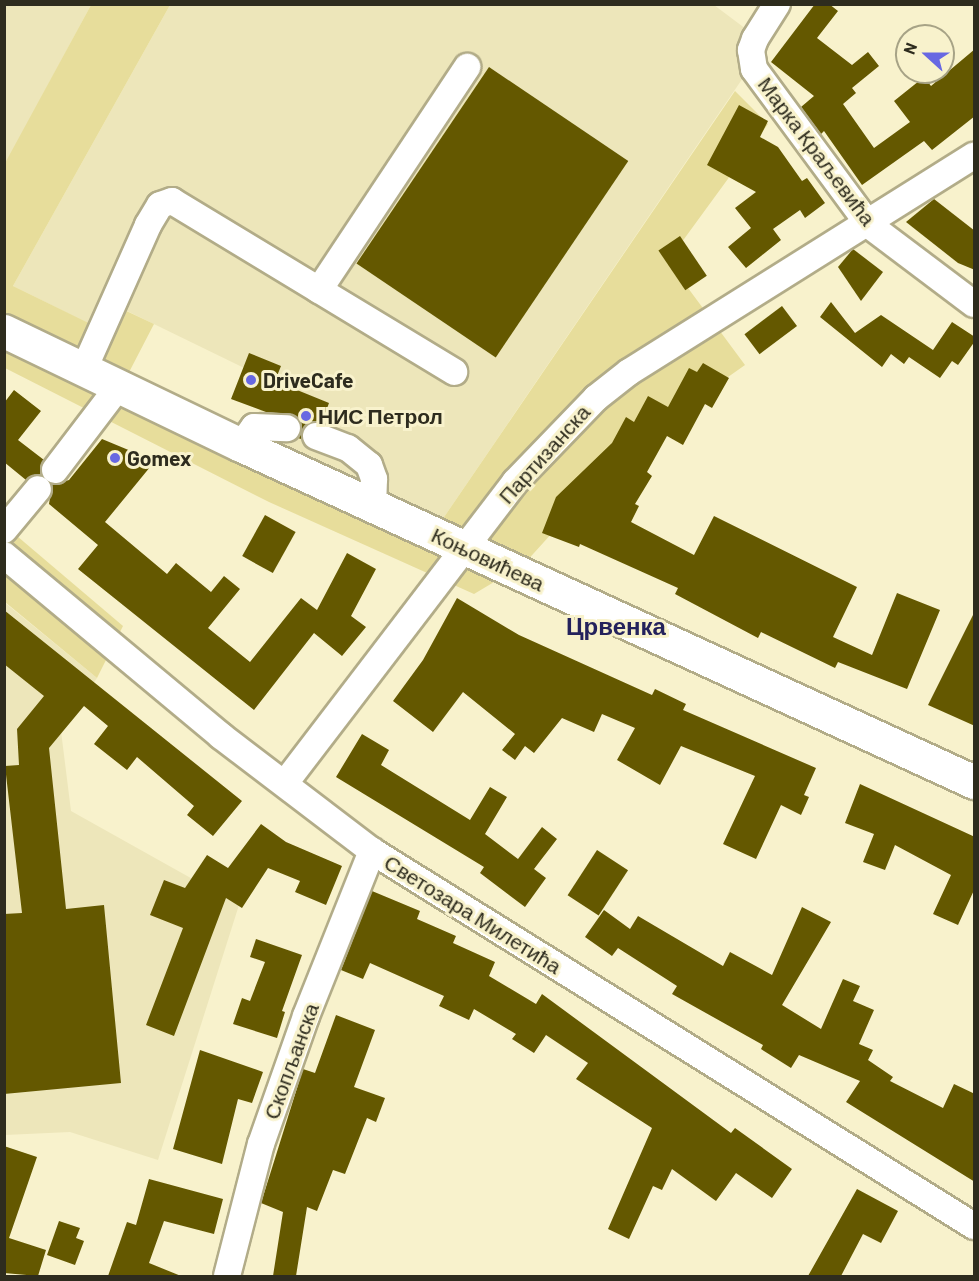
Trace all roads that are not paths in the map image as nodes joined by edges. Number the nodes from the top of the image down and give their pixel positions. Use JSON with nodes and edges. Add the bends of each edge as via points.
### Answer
{"nodes":[{"id":1,"x":777,"y":4,"type":"edge"},
{"id":2,"x":467,"y":68,"type":"dead end"},
{"id":3,"x":975,"y":156,"type":"edge"},
{"id":4,"x":869,"y":225,"type":"junction"},
{"id":5,"x":319,"y":290,"type":"junction"},
{"id":6,"x":975,"y":304,"type":"edge"},
{"id":7,"x":4,"y":331,"type":"edge"},
{"id":8,"x":84,"y":369,"type":"junction"},
{"id":9,"x":454,"y":372,"type":"dead end"},
{"id":10,"x":120,"y":386,"type":"junction"},
{"id":11,"x":287,"y":428,"type":"dead end"},
{"id":12,"x":316,"y":436,"type":"dead end"},
{"id":13,"x":241,"y":446,"type":"junction"},
{"id":14,"x":55,"y":470,"type":"dead end"},
{"id":15,"x":38,"y":489,"type":"dead end"},
{"id":16,"x":374,"y":505,"type":"junction"},
{"id":17,"x":4,"y":530,"type":"edge"},
{"id":18,"x":464,"y":548,"type":"junction"},
{"id":19,"x":4,"y":555,"type":"edge"},
{"id":20,"x":975,"y":782,"type":"edge"},
{"id":21,"x":285,"y":783,"type":"junction"},
{"id":22,"x":372,"y":851,"type":"junction"},
{"id":23,"x":975,"y":1226,"type":"edge"},
{"id":24,"x":227,"y":1276,"type":"edge"}],
"edges":[{"from":1,"to":4,"type":"street","name":"Марка Краљевића","via":[[754,39],[754,69]]},
{"from":2,"to":5,"type":"street"},
{"from":3,"to":4,"type":"street","name":"Партизанска"},
{"from":4,"to":6,"type":"street","name":"Марка Краљевића"},
{"from":4,"to":18,"type":"street","name":"Партизанска","via":[[629,372],[596,398],[538,454]]},
{"from":5,"to":8,"type":"street","via":[[172,201],[160,205]]},
{"from":5,"to":9,"type":"street"},
{"from":7,"to":8,"type":"main road","name":"Коњовићева"},
{"from":8,"to":10,"type":"main road","name":"Коњовићева"},
{"from":10,"to":13,"type":"main road","name":"Коњовићева"},
{"from":10,"to":14,"type":"street"},
{"from":11,"to":13,"type":"street","via":[[254,427]]},
{"from":12,"to":16,"type":"street","via":[[348,448],[369,465],[374,478]]},
{"from":13,"to":16,"type":"main road","name":"Коњовићева"},
{"from":15,"to":17,"type":"street"},
{"from":16,"to":18,"type":"main road","name":"Коњовићева"},
{"from":18,"to":20,"type":"main road","name":"Коњовићева"},
{"from":18,"to":21,"type":"street","name":"Партизанска"},
{"from":19,"to":21,"type":"street","name":"Светозара Милетића","via":[[221,736]]},
{"from":21,"to":22,"type":"street","name":"Светозара Милетића"},
{"from":22,"to":23,"type":"street","name":"Светозара Милетића"},
{"from":22,"to":24,"type":"street","name":"Скопљанска","via":[[306,1016],[261,1144]]}]}
